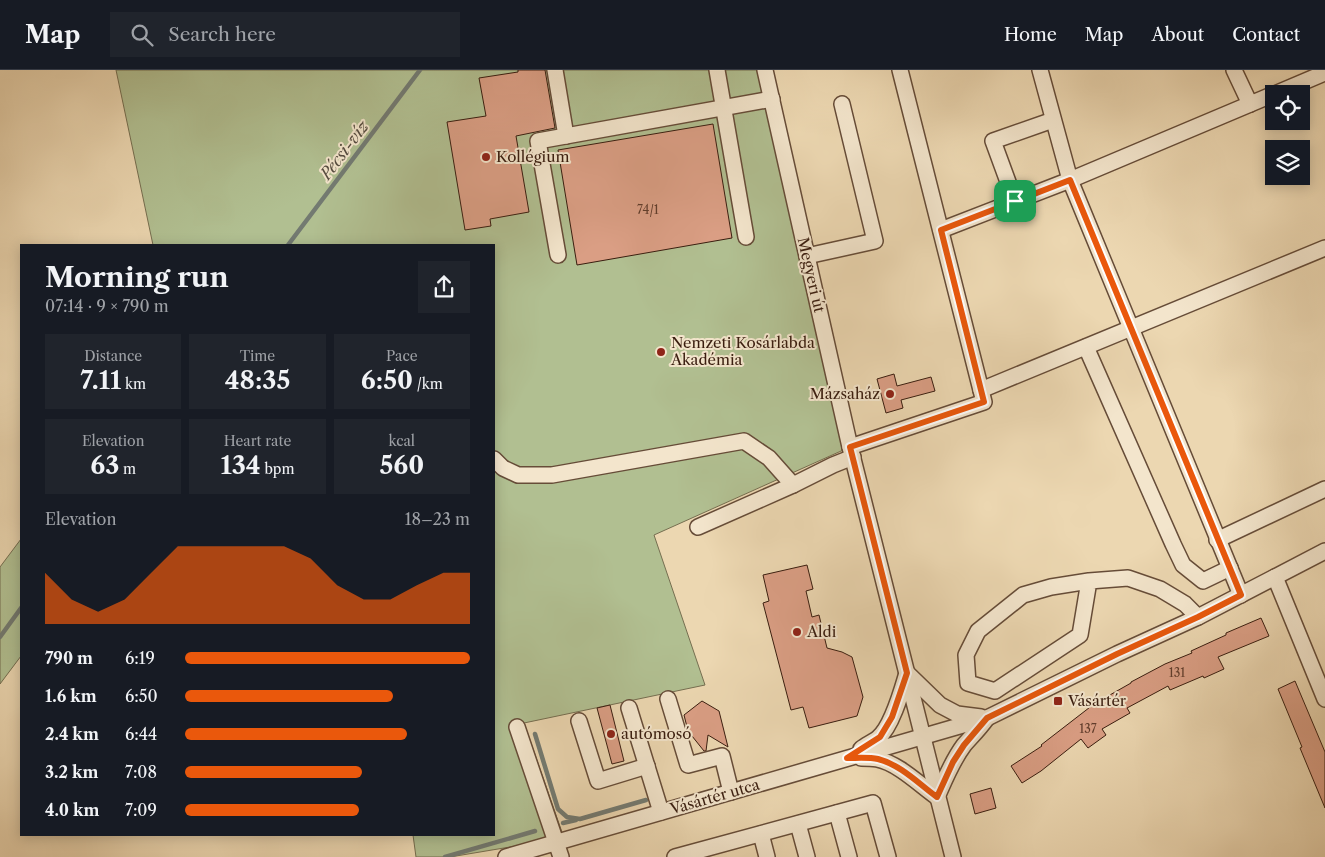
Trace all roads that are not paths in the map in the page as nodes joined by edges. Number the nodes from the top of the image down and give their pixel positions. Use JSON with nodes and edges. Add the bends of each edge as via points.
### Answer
{"nodes":[{"id":1,"x":555,"y":70,"type":"edge"},
{"id":2,"x":718,"y":70,"type":"edge"},
{"id":3,"x":765,"y":70,"type":"edge"},
{"id":4,"x":900,"y":70,"type":"edge"},
{"id":5,"x":1040,"y":70,"type":"edge"},
{"id":6,"x":1234,"y":70,"type":"edge"},
{"id":7,"x":1323,"y":75,"type":"edge"},
{"id":8,"x":1297,"y":85,"type":"edge"},
{"id":9,"x":1265,"y":98,"type":"edge"},
{"id":10,"x":772,"y":99,"type":"junction"},
{"id":11,"x":842,"y":104,"type":"dead end"},
{"id":12,"x":1250,"y":104,"type":"junction"},
{"id":13,"x":724,"y":108,"type":"junction"},
{"id":14,"x":1053,"y":120,"type":"junction"},
{"id":15,"x":566,"y":136,"type":"junction"},
{"id":16,"x":1070,"y":180,"type":"junction"},
{"id":17,"x":1015,"y":201,"type":"junction"},
{"id":18,"x":941,"y":230,"type":"junction"},
{"id":19,"x":746,"y":237,"type":"dead end"},
{"id":20,"x":1325,"y":248,"type":"edge"},
{"id":21,"x":558,"y":255,"type":"dead end"},
{"id":22,"x":807,"y":256,"type":"junction"},
{"id":23,"x":1131,"y":329,"type":"junction"},
{"id":24,"x":1086,"y":347,"type":"junction"},
{"id":25,"x":981,"y":390,"type":"junction"},
{"id":26,"x":851,"y":452,"type":"junction"},
{"id":27,"x":495,"y":460,"type":"edge"},
{"id":28,"x":793,"y":485,"type":"junction"},
{"id":29,"x":1325,"y":489,"type":"edge"},
{"id":30,"x":698,"y":527,"type":"dead end"},
{"id":31,"x":1217,"y":540,"type":"junction"},
{"id":32,"x":1325,"y":551,"type":"edge"},
{"id":33,"x":1230,"y":568,"type":"junction"},
{"id":34,"x":1275,"y":577,"type":"junction"},
{"id":35,"x":1089,"y":581,"type":"junction"},
{"id":36,"x":1241,"y":595,"type":"junction"},
{"id":37,"x":1198,"y":617,"type":"junction"},
{"id":38,"x":907,"y":673,"type":"junction"},
{"id":39,"x":668,"y":699,"type":"dead end"},
{"id":40,"x":1325,"y":699,"type":"edge"},
{"id":41,"x":629,"y":708,"type":"dead end"},
{"id":42,"x":987,"y":718,"type":"junction"},
{"id":43,"x":580,"y":721,"type":"dead end"},
{"id":44,"x":517,"y":727,"type":"dead end"},
{"id":45,"x":923,"y":737,"type":"junction"},
{"id":46,"x":847,"y":758,"type":"junction"},
{"id":47,"x":647,"y":766,"type":"junction"},
{"id":48,"x":731,"y":792,"type":"junction"},
{"id":49,"x":937,"y":797,"type":"junction"},
{"id":50,"x":661,"y":812,"type":"junction"},
{"id":51,"x":837,"y":813,"type":"junction"},
{"id":52,"x":798,"y":824,"type":"junction"},
{"id":53,"x":761,"y":834,"type":"junction"},
{"id":54,"x":559,"y":850,"type":"edge"},
{"id":55,"x":506,"y":857,"type":"edge"},
{"id":56,"x":675,"y":857,"type":"edge"},
{"id":57,"x":767,"y":857,"type":"edge"},
{"id":58,"x":807,"y":857,"type":"edge"},
{"id":59,"x":849,"y":857,"type":"edge"},
{"id":60,"x":888,"y":857,"type":"edge"},
{"id":61,"x":953,"y":857,"type":"edge"}],
"edges":[{"from":1,"to":15,"type":"street"},
{"from":2,"to":13,"type":"street"},
{"from":3,"to":10,"type":"street","name":"Megyeri út"},
{"from":4,"to":18,"type":"street"},
{"from":5,"to":14,"type":"street"},
{"from":6,"to":12,"type":"street"},
{"from":7,"to":8,"type":"street"},
{"from":9,"to":12,"type":"street"},
{"from":10,"to":13,"type":"street"},
{"from":10,"to":22,"type":"street","name":"Megyeri út"},
{"from":11,"to":22,"type":"street","via":[[875,241]]},
{"from":12,"to":16,"type":"street"},
{"from":13,"to":15,"type":"street"},
{"from":13,"to":19,"type":"street"},
{"from":14,"to":16,"type":"street"},
{"from":14,"to":17,"type":"street","via":[[993,142]]},
{"from":15,"to":21,"type":"street","via":[[538,141]]},
{"from":16,"to":17,"type":"street"},
{"from":16,"to":23,"type":"street"},
{"from":17,"to":18,"type":"street"},
{"from":18,"to":25,"type":"street"},
{"from":20,"to":23,"type":"street"},
{"from":22,"to":26,"type":"street","name":"Megyeri út"},
{"from":23,"to":24,"type":"street"},
{"from":23,"to":31,"type":"street"},
{"from":24,"to":25,"type":"street"},
{"from":24,"to":33,"type":"street","via":[[1183,565],[1203,581]]},
{"from":25,"to":26,"type":"street","via":[[984,402]]},
{"from":26,"to":28,"type":"street"},
{"from":26,"to":38,"type":"street","name":"Megyeri út"},
{"from":27,"to":28,"type":"street","via":[[503,468],[518,474],[552,474],[744,441],[769,458]]},
{"from":28,"to":30,"type":"street"},
{"from":29,"to":31,"type":"street"},
{"from":31,"to":33,"type":"street"},
{"from":32,"to":34,"type":"street"},
{"from":33,"to":36,"type":"street"},
{"from":34,"to":36,"type":"street"},
{"from":34,"to":40,"type":"street"},
{"from":35,"to":35,"type":"street","via":[[1051,586],[1023,595],[978,631],[966,655],[968,682],[995,691],[1080,634]]},
{"from":35,"to":37,"type":"street","via":[[1128,578],[1160,589]]},
{"from":36,"to":37,"type":"street"},
{"from":37,"to":42,"type":"street"},
{"from":38,"to":42,"type":"street","via":[[940,705],[957,714]]},
{"from":38,"to":45,"type":"street","name":"Megyeri út"},
{"from":38,"to":46,"type":"street","via":[[892,717],[880,737]]},
{"from":39,"to":48,"type":"street","via":[[688,765],[722,756]]},
{"from":41,"to":47,"type":"street"},
{"from":42,"to":45,"type":"street","name":"Vásártér utca"},
{"from":42,"to":49,"type":"street","via":[[953,762]]},
{"from":43,"to":47,"type":"street","via":[[598,781]]},
{"from":44,"to":54,"type":"street"},
{"from":45,"to":46,"type":"street","name":"Vásártér utca"},
{"from":45,"to":49,"type":"street","name":"Megyeri út"},
{"from":46,"to":48,"type":"street","name":"Vásártér utca"},
{"from":46,"to":49,"type":"street","via":[[878,759],[892,765]]},
{"from":47,"to":50,"type":"street"},
{"from":48,"to":50,"type":"street","name":"Vásártér utca"},
{"from":49,"to":61,"type":"street","name":"Megyeri út"},
{"from":50,"to":54,"type":"street","name":"Vásártér utca"},
{"from":51,"to":52,"type":"street"},
{"from":51,"to":59,"type":"street"},
{"from":51,"to":60,"type":"street","via":[[873,803]]},
{"from":52,"to":53,"type":"street"},
{"from":52,"to":58,"type":"street"},
{"from":53,"to":56,"type":"street"},
{"from":53,"to":57,"type":"street"},
{"from":54,"to":55,"type":"street","name":"Vásártér utca"}]}
